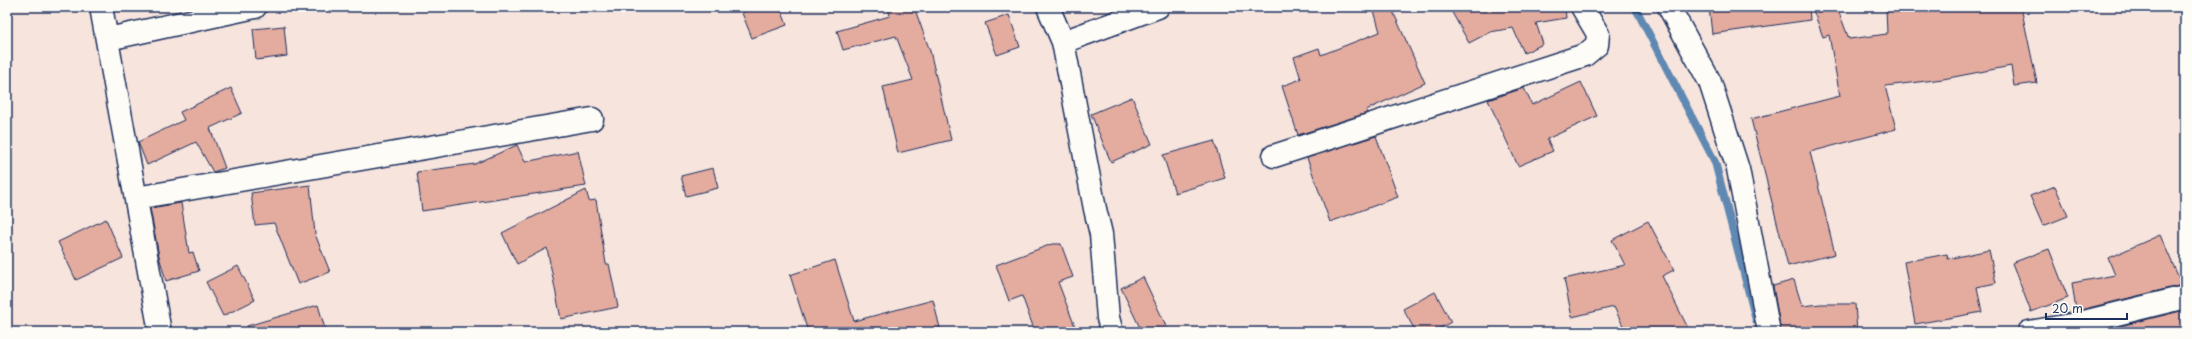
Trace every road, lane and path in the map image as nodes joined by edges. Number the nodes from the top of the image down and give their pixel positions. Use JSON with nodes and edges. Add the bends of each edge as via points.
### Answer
{"nodes":[{"id":1,"x":100,"y":7,"type":"edge"},
{"id":2,"x":255,"y":7,"type":"edge"},
{"id":3,"x":1048,"y":7,"type":"edge"},
{"id":4,"x":1158,"y":7,"type":"edge"},
{"id":5,"x":1582,"y":7,"type":"edge"},
{"id":6,"x":1669,"y":7,"type":"edge"},
{"id":7,"x":108,"y":39,"type":"junction"},
{"id":8,"x":1063,"y":42,"type":"junction"},
{"id":9,"x":592,"y":119,"type":"dead end"},
{"id":10,"x":1274,"y":156,"type":"dead end"},
{"id":11,"x":136,"y":198,"type":"junction"},
{"id":12,"x":2185,"y":297,"type":"edge"},
{"id":13,"x":2077,"y":328,"type":"edge"},
{"id":14,"x":160,"y":332,"type":"edge"},
{"id":15,"x":1112,"y":332,"type":"edge"},
{"id":16,"x":1769,"y":332,"type":"edge"},
{"id":17,"x":2028,"y":332,"type":"edge"}],
"edges":[{"from":1,"to":7,"type":"street"},
{"from":2,"to":7,"type":"street"},
{"from":3,"to":8,"type":"street"},
{"from":4,"to":8,"type":"street"},
{"from":5,"to":10,"type":"street","via":[[1598,34],[1597,45],[1585,55]]},
{"from":6,"to":16,"type":"street","via":[[1710,82],[1738,169]]},
{"from":7,"to":11,"type":"street"},
{"from":8,"to":15,"type":"street","via":[[1101,234],[1108,318]]},
{"from":9,"to":11,"type":"street"},
{"from":11,"to":14,"type":"street"},
{"from":12,"to":13,"type":"street"},
{"from":13,"to":17,"type":"street"}]}
